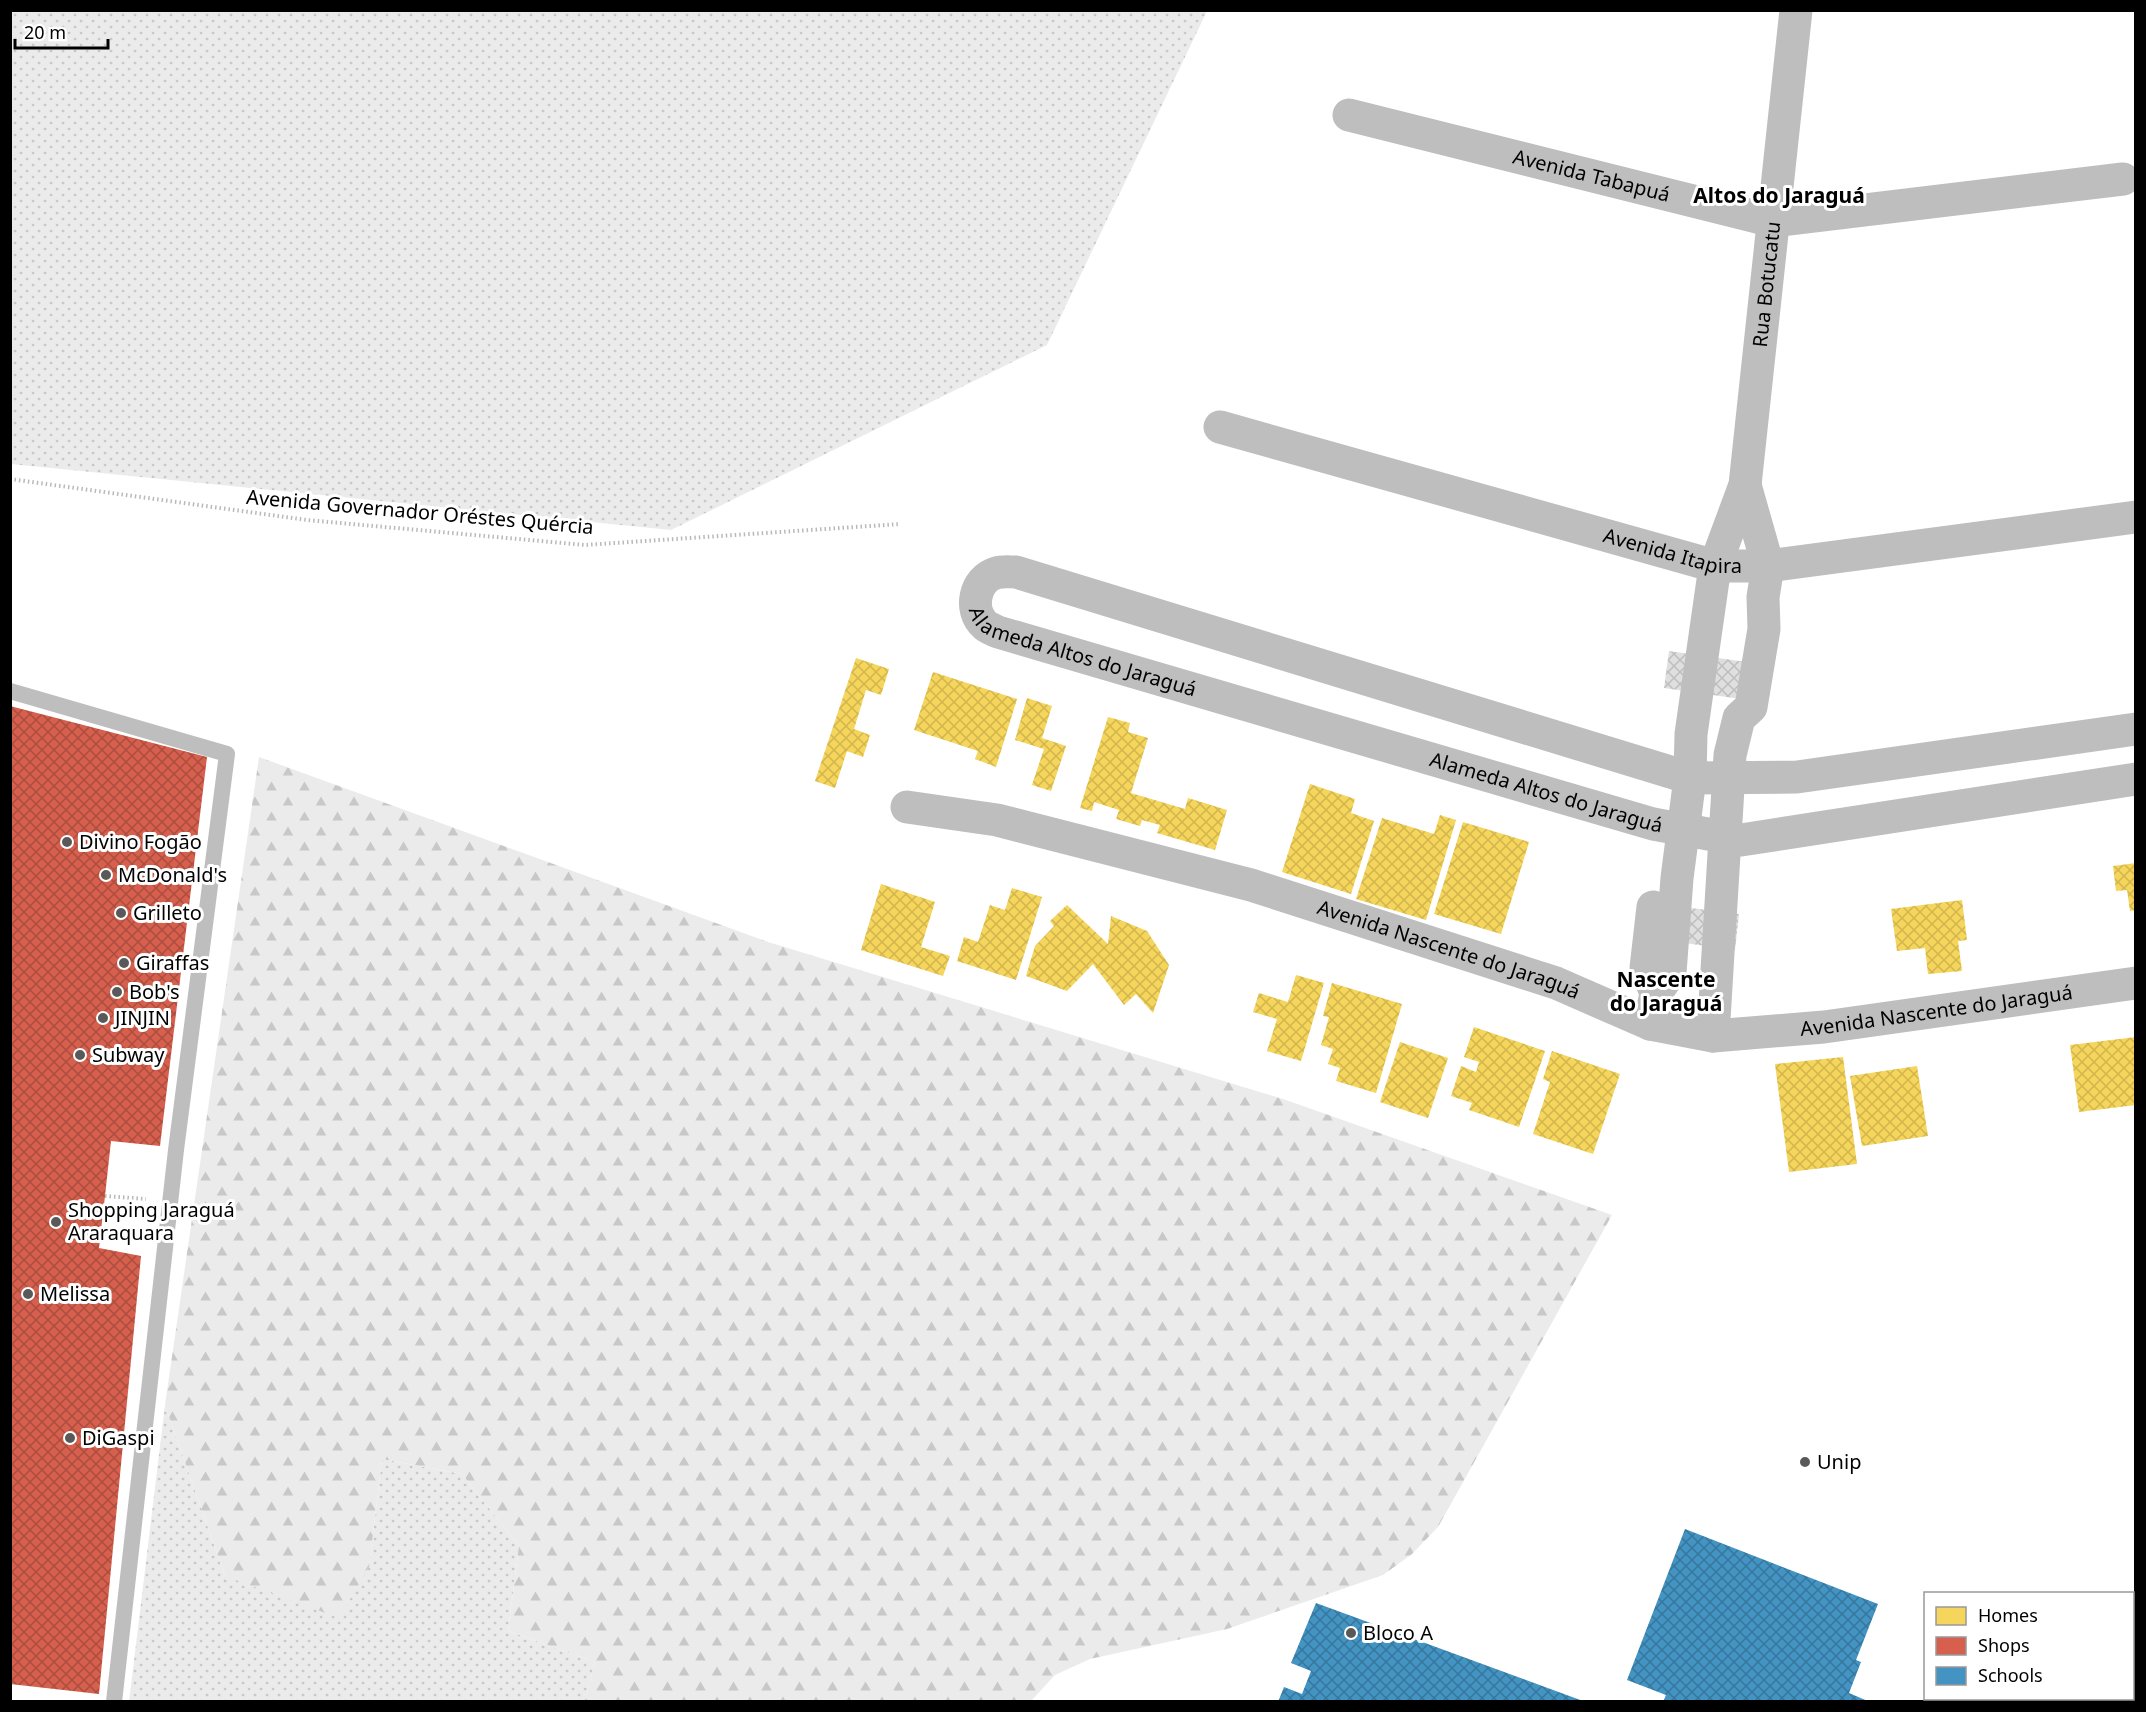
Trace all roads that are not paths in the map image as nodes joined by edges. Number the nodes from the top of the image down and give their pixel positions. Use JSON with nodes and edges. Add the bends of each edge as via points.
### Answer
{"nodes":[{"id":1,"x":1796,"y":10,"type":"edge"},
{"id":2,"x":1349,"y":115,"type":"dead end"},
{"id":3,"x":2122,"y":179,"type":"dead end"},
{"id":4,"x":1773,"y":221,"type":"junction"},
{"id":5,"x":1220,"y":427,"type":"dead end"},
{"id":6,"x":1745,"y":486,"type":"junction"},
{"id":7,"x":2136,"y":517,"type":"edge"},
{"id":8,"x":1715,"y":566,"type":"junction"},
{"id":9,"x":1765,"y":581,"type":"junction"},
{"id":10,"x":10,"y":691,"type":"edge"},
{"id":11,"x":2136,"y":729,"type":"edge"},
{"id":12,"x":1727,"y":777,"type":"junction"},
{"id":13,"x":1690,"y":778,"type":"junction"},
{"id":14,"x":2136,"y":779,"type":"edge"},
{"id":15,"x":907,"y":807,"type":"dead end"},
{"id":16,"x":1725,"y":837,"type":"junction"},
{"id":17,"x":1682,"y":839,"type":"junction"},
{"id":18,"x":2136,"y":983,"type":"edge"},
{"id":19,"x":1650,"y":1024,"type":"junction"},
{"id":20,"x":1713,"y":1036,"type":"junction"},
{"id":21,"x":114,"y":1701,"type":"edge"}],
"edges":[{"from":1,"to":4,"type":"street","name":"Rua Botucatu"},
{"from":2,"to":4,"type":"street","name":"Avenida Tabapuá"},
{"from":3,"to":4,"type":"street","name":"Avenida Tabapuá"},
{"from":4,"to":6,"type":"street","name":"Rua Botucatu"},
{"from":5,"to":8,"type":"street","name":"Avenida Itapira"},
{"from":6,"to":8,"type":"street","name":"Rua Botucatu"},
{"from":6,"to":9,"type":"street","name":"Rua Botucatu"},
{"from":7,"to":9,"type":"street","name":"Avenida Itapira"},
{"from":8,"to":9,"type":"street","name":"Avenida Itapira"},
{"from":8,"to":13,"type":"street","name":"Rua Botucatu","via":[[1691,734]]},
{"from":9,"to":12,"type":"street","name":"Rua Botucatu","via":[[1764,628],[1751,707],[1739,718]]},
{"from":10,"to":21,"type":"lane","via":[[227,754]]},
{"from":11,"to":12,"type":"street","name":"Alameda Altos do Jaraguá","via":[[1797,777]]},
{"from":12,"to":13,"type":"street","name":"Alameda Altos do Jaraguá"},
{"from":12,"to":16,"type":"street","name":"Rua Botucatu"},
{"from":13,"to":17,"type":"street","name":"Rua Botucatu"},
{"from":13,"to":17,"type":"street","name":"Alameda Altos do Jaraguá","via":[[1016,572],[995,573],[986,578],[975,601],[978,616],[998,632],[1653,824]]},
{"from":14,"to":16,"type":"street","name":"Alameda Altos do Jaraguá","via":[[1741,840]]},
{"from":15,"to":19,"type":"street","name":"Avenida Nascente do Jaraguá","via":[[997,820],[1251,885],[1556,983]]},
{"from":16,"to":17,"type":"street","name":"Alameda Altos do Jaraguá"},
{"from":16,"to":20,"type":"street","name":"Rua Botucatu"},
{"from":17,"to":19,"type":"street","via":[[1657,867],[1646,968],[1656,993]]},
{"from":18,"to":20,"type":"street","name":"Avenida Nascente do Jaraguá","via":[[1824,1027]]},
{"from":19,"to":20,"type":"street","name":"Avenida Nascente do Jaraguá"}]}
